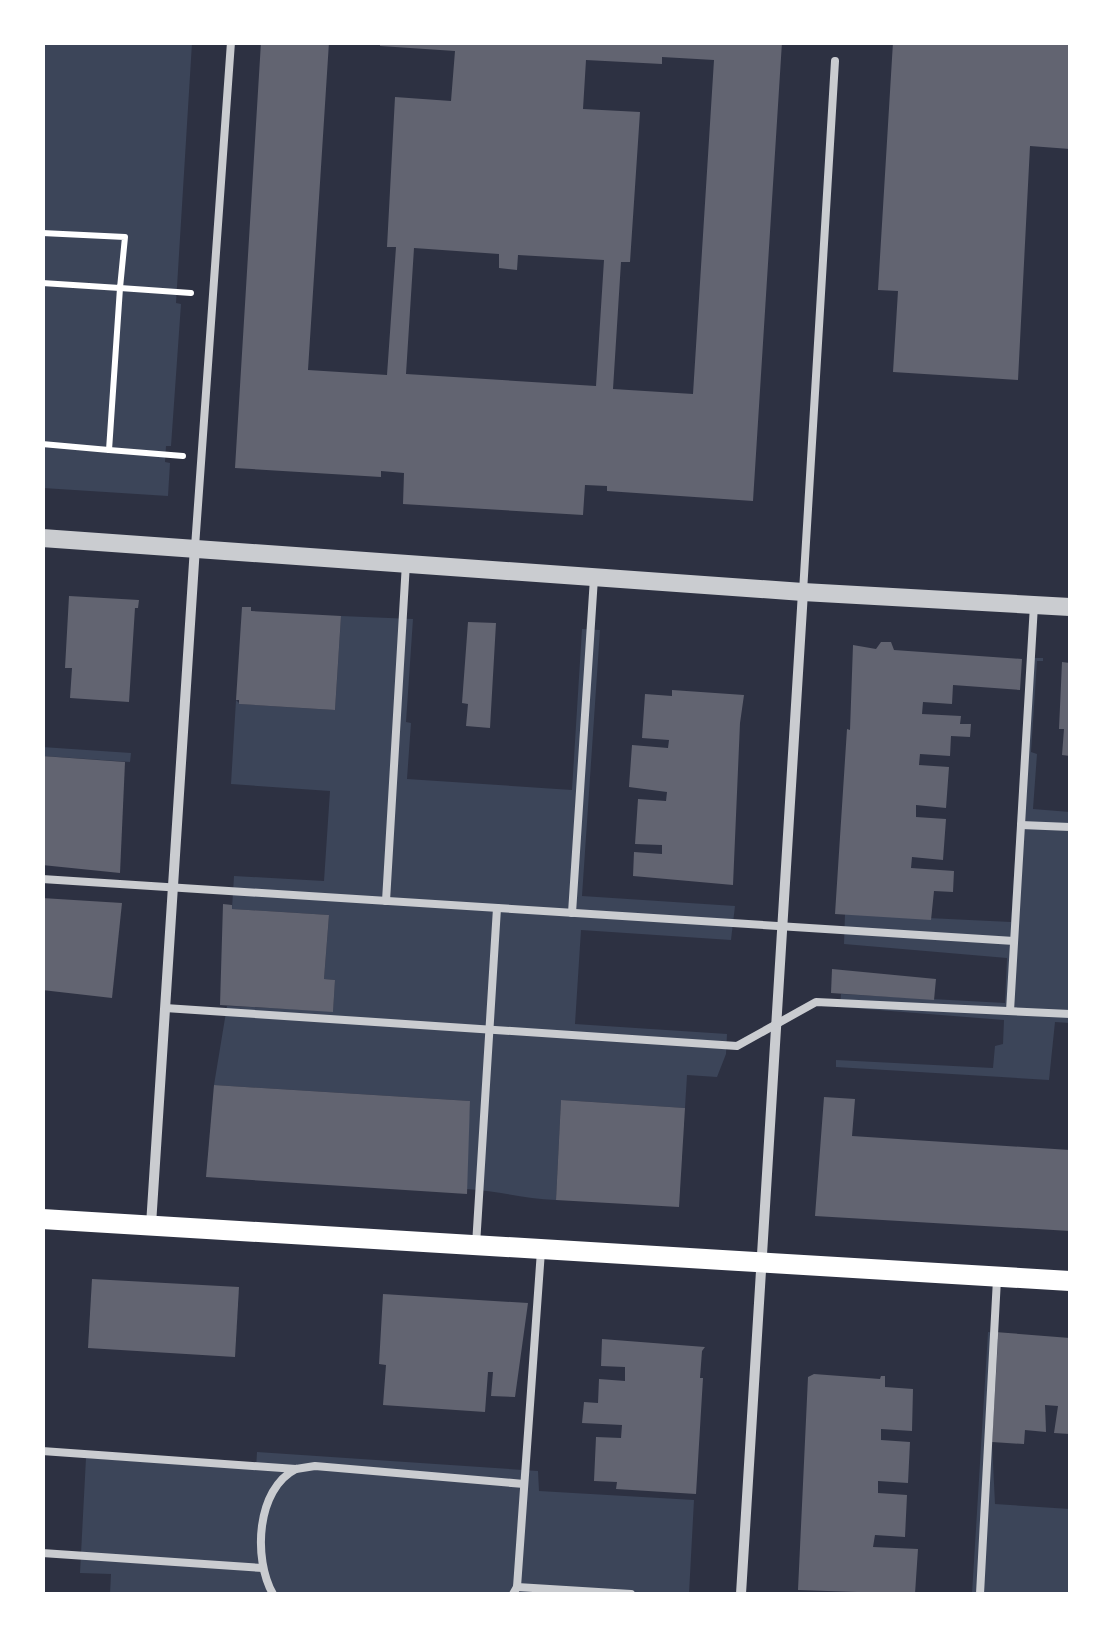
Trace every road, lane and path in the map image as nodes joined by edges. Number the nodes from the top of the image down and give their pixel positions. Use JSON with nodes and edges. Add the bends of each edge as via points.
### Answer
{"nodes":[{"id":1,"x":231,"y":42,"type":"edge"},
{"id":2,"x":835,"y":61,"type":"dead end"},
{"id":3,"x":42,"y":233,"type":"edge"},
{"id":4,"x":42,"y":283,"type":"edge"},
{"id":5,"x":120,"y":288,"type":"junction"},
{"id":6,"x":212,"y":295,"type":"junction"},
{"id":7,"x":42,"y":444,"type":"edge"},
{"id":8,"x":109,"y":450,"type":"junction"},
{"id":9,"x":201,"y":457,"type":"junction"},
{"id":10,"x":42,"y":538,"type":"edge"},
{"id":11,"x":195,"y":547,"type":"junction"},
{"id":12,"x":406,"y":562,"type":"junction"},
{"id":13,"x":594,"y":578,"type":"junction"},
{"id":14,"x":802,"y":592,"type":"junction"},
{"id":15,"x":1034,"y":605,"type":"junction"},
{"id":16,"x":1070,"y":607,"type":"edge"},
{"id":17,"x":1021,"y":825,"type":"junction"},
{"id":18,"x":1070,"y":827,"type":"edge"},
{"id":19,"x":42,"y":879,"type":"edge"},
{"id":20,"x":173,"y":888,"type":"junction"},
{"id":21,"x":386,"y":901,"type":"junction"},
{"id":22,"x":497,"y":908,"type":"junction"},
{"id":23,"x":572,"y":913,"type":"junction"},
{"id":24,"x":782,"y":928,"type":"junction"},
{"id":25,"x":1014,"y":940,"type":"junction"},
{"id":26,"x":165,"y":1008,"type":"junction"},
{"id":27,"x":1010,"y":1011,"type":"junction"},
{"id":28,"x":1070,"y":1014,"type":"edge"},
{"id":29,"x":776,"y":1026,"type":"junction"},
{"id":30,"x":490,"y":1032,"type":"junction"},
{"id":31,"x":42,"y":1218,"type":"edge"},
{"id":32,"x":151,"y":1225,"type":"junction"},
{"id":33,"x":476,"y":1245,"type":"junction"},
{"id":34,"x":541,"y":1249,"type":"junction"},
{"id":35,"x":762,"y":1262,"type":"junction"},
{"id":36,"x":998,"y":1277,"type":"junction"},
{"id":37,"x":1070,"y":1281,"type":"edge"},
{"id":38,"x":42,"y":1451,"type":"edge"},
{"id":39,"x":296,"y":1469,"type":"junction"},
{"id":40,"x":524,"y":1484,"type":"junction"},
{"id":41,"x":42,"y":1553,"type":"edge"},
{"id":42,"x":263,"y":1568,"type":"junction"},
{"id":43,"x":515,"y":1591,"type":"edge"},
{"id":44,"x":273,"y":1594,"type":"edge"},
{"id":45,"x":631,"y":1594,"type":"edge"},
{"id":46,"x":742,"y":1594,"type":"edge"},
{"id":47,"x":980,"y":1594,"type":"edge"}],
"edges":[{"from":1,"to":6,"type":"lane"},
{"from":2,"to":14,"type":"lane"},
{"from":3,"to":5,"type":"path","via":[[125,237]]},
{"from":4,"to":5,"type":"path"},
{"from":5,"to":6,"type":"path"},
{"from":5,"to":8,"type":"path"},
{"from":6,"to":9,"type":"lane"},
{"from":7,"to":8,"type":"path"},
{"from":8,"to":9,"type":"path"},
{"from":9,"to":11,"type":"lane"},
{"from":10,"to":11,"type":"street"},
{"from":11,"to":12,"type":"street"},
{"from":11,"to":20,"type":"street"},
{"from":12,"to":13,"type":"street"},
{"from":12,"to":21,"type":"lane"},
{"from":13,"to":14,"type":"street"},
{"from":13,"to":23,"type":"lane"},
{"from":14,"to":15,"type":"street"},
{"from":14,"to":24,"type":"street"},
{"from":15,"to":16,"type":"street"},
{"from":15,"to":17,"type":"lane"},
{"from":17,"to":18,"type":"lane"},
{"from":17,"to":25,"type":"lane"},
{"from":19,"to":20,"type":"lane"},
{"from":20,"to":21,"type":"lane"},
{"from":20,"to":26,"type":"street"},
{"from":21,"to":22,"type":"lane"},
{"from":22,"to":23,"type":"lane"},
{"from":22,"to":30,"type":"lane"},
{"from":23,"to":24,"type":"lane"},
{"from":24,"to":25,"type":"lane"},
{"from":24,"to":29,"type":"street"},
{"from":25,"to":27,"type":"lane"},
{"from":26,"to":30,"type":"lane"},
{"from":26,"to":32,"type":"street"},
{"from":27,"to":28,"type":"lane"},
{"from":27,"to":29,"type":"lane","via":[[816,1002]]},
{"from":29,"to":30,"type":"lane","via":[[737,1046]]},
{"from":29,"to":35,"type":"street"},
{"from":30,"to":33,"type":"lane"},
{"from":31,"to":32,"type":"main road"},
{"from":32,"to":33,"type":"main road"},
{"from":33,"to":34,"type":"main road"},
{"from":34,"to":35,"type":"main road"},
{"from":34,"to":40,"type":"lane"},
{"from":35,"to":36,"type":"main road"},
{"from":35,"to":46,"type":"street"},
{"from":36,"to":37,"type":"main road"},
{"from":36,"to":47,"type":"lane"},
{"from":38,"to":39,"type":"lane"},
{"from":39,"to":40,"type":"lane"},
{"from":39,"to":42,"type":"lane","via":[[271,1490]]},
{"from":40,"to":43,"type":"lane"},
{"from":41,"to":42,"type":"lane"},
{"from":42,"to":44,"type":"lane"},
{"from":43,"to":45,"type":"lane"}]}
